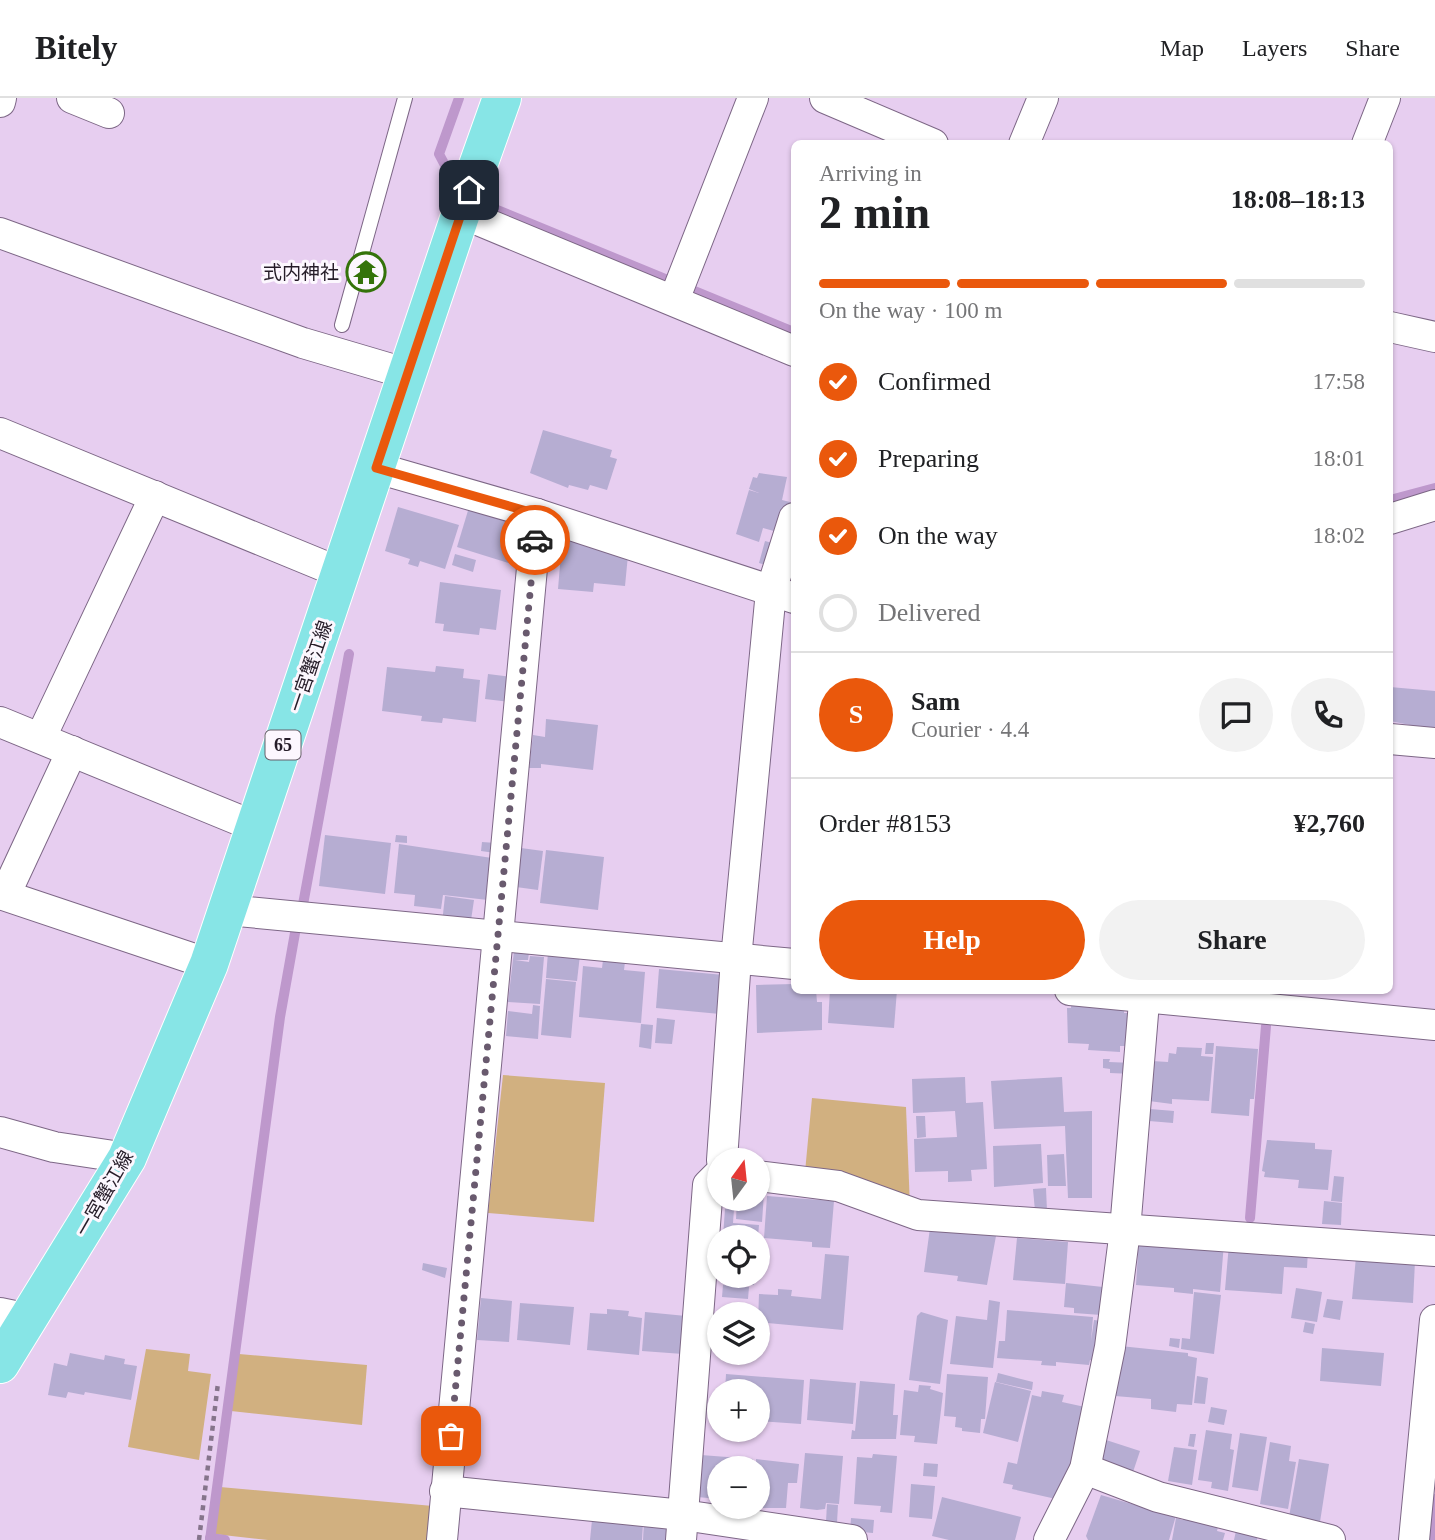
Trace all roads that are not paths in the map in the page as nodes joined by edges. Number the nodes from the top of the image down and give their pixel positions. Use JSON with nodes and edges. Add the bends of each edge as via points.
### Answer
{"nodes":[{"id":1,"x":72,"y":98,"type":"edge"},
{"id":2,"x":405,"y":98,"type":"edge"},
{"id":3,"x":502,"y":98,"type":"edge"},
{"id":4,"x":753,"y":98,"type":"edge"},
{"id":5,"x":825,"y":98,"type":"edge"},
{"id":6,"x":1043,"y":98,"type":"edge"},
{"id":7,"x":1385,"y":98,"type":"edge"},
{"id":8,"x":109,"y":113,"type":"dead end"},
{"id":9,"x":924,"y":140,"type":"edge"},
{"id":10,"x":1026,"y":140,"type":"edge"},
{"id":11,"x":1369,"y":140,"type":"edge"},
{"id":12,"x":461,"y":214,"type":"junction"},
{"id":13,"x":0,"y":233,"type":"edge"},
{"id":14,"x":679,"y":289,"type":"junction"},
{"id":15,"x":342,"y":325,"type":"dead end"},
{"id":16,"x":1393,"y":328,"type":"edge"},
{"id":17,"x":1435,"y":337,"type":"edge"},
{"id":18,"x":791,"y":349,"type":"edge"},
{"id":19,"x":408,"y":374,"type":"junction"},
{"id":20,"x":0,"y":433,"type":"edge"},
{"id":21,"x":376,"y":468,"type":"junction"},
{"id":22,"x":155,"y":496,"type":"junction"},
{"id":23,"x":1435,"y":505,"type":"edge"},
{"id":24,"x":537,"y":514,"type":"junction"},
{"id":25,"x":1393,"y":518,"type":"edge"},
{"id":26,"x":791,"y":539,"type":"edge"},
{"id":27,"x":341,"y":573,"type":"junction"},
{"id":28,"x":783,"y":594,"type":"edge"},
{"id":29,"x":0,"y":722,"type":"edge"},
{"id":30,"x":41,"y":737,"type":"junction"},
{"id":31,"x":1393,"y":739,"type":"edge"},
{"id":32,"x":1435,"y":743,"type":"edge"},
{"id":33,"x":72,"y":751,"type":"junction"},
{"id":34,"x":256,"y":827,"type":"junction"},
{"id":35,"x":3,"y":895,"type":"edge"},
{"id":36,"x":227,"y":910,"type":"junction"},
{"id":37,"x":498,"y":936,"type":"junction"},
{"id":38,"x":736,"y":959,"type":"junction"},
{"id":39,"x":209,"y":964,"type":"junction"},
{"id":40,"x":791,"y":964,"type":"edge"},
{"id":41,"x":1145,"y":994,"type":"edge"},
{"id":42,"x":1435,"y":1025,"type":"edge"},
{"id":43,"x":0,"y":1132,"type":"edge"},
{"id":44,"x":723,"y":1148,"type":"edge"},
{"id":45,"x":127,"y":1157,"type":"junction"},
{"id":46,"x":770,"y":1178,"type":"edge"},
{"id":47,"x":707,"y":1198,"type":"edge"},
{"id":48,"x":1125,"y":1230,"type":"junction"},
{"id":49,"x":1435,"y":1251,"type":"edge"},
{"id":50,"x":15,"y":1316,"type":"edge"},
{"id":51,"x":1435,"y":1320,"type":"edge"},
{"id":52,"x":0,"y":1364,"type":"edge"},
{"id":53,"x":1085,"y":1469,"type":"junction"},
{"id":54,"x":446,"y":1491,"type":"junction"},
{"id":55,"x":682,"y":1527,"type":"edge"},
{"id":56,"x":442,"y":1540,"type":"edge"},
{"id":57,"x":852,"y":1540,"type":"edge"},
{"id":58,"x":1049,"y":1540,"type":"edge"},
{"id":59,"x":1330,"y":1540,"type":"edge"},
{"id":60,"x":1414,"y":1540,"type":"edge"}],
"edges":[{"from":1,"to":8,"type":"street"},
{"from":2,"to":15,"type":"lane"},
{"from":3,"to":12,"type":"main road","name":"一宮蟹江線","number":"65"},
{"from":4,"to":14,"type":"street"},
{"from":5,"to":9,"type":"street"},
{"from":6,"to":10,"type":"street"},
{"from":7,"to":11,"type":"street"},
{"from":12,"to":14,"type":"street"},
{"from":12,"to":19,"type":"main road","name":"一宮蟹江線","number":"65"},
{"from":13,"to":19,"type":"street","via":[[303,343]]},
{"from":14,"to":18,"type":"street"},
{"from":16,"to":17,"type":"street"},
{"from":19,"to":21,"type":"main road","name":"一宮蟹江線","number":"65"},
{"from":20,"to":22,"type":"street"},
{"from":21,"to":24,"type":"street"},
{"from":21,"to":27,"type":"main road","name":"一宮蟹江線","number":"65"},
{"from":22,"to":27,"type":"street"},
{"from":22,"to":30,"type":"street"},
{"from":23,"to":25,"type":"street"},
{"from":24,"to":28,"type":"street"},
{"from":24,"to":37,"type":"street"},
{"from":26,"to":28,"type":"street"},
{"from":27,"to":34,"type":"main road","name":"一宮蟹江線","number":"65"},
{"from":28,"to":38,"type":"street"},
{"from":29,"to":30,"type":"street"},
{"from":30,"to":33,"type":"street"},
{"from":31,"to":32,"type":"street"},
{"from":33,"to":34,"type":"street"},
{"from":33,"to":35,"type":"street"},
{"from":34,"to":36,"type":"main road","name":"一宮蟹江線","number":"65"},
{"from":35,"to":39,"type":"street"},
{"from":36,"to":37,"type":"street"},
{"from":36,"to":39,"type":"main road","name":"一宮蟹江線","number":"65"},
{"from":37,"to":38,"type":"street"},
{"from":37,"to":54,"type":"street"},
{"from":38,"to":40,"type":"street"},
{"from":38,"to":44,"type":"street"},
{"from":39,"to":45,"type":"main road","name":"一宮蟹江線","number":"65"},
{"from":41,"to":42,"type":"street"},
{"from":41,"to":48,"type":"street"},
{"from":43,"to":45,"type":"street","via":[[54,1147]]},
{"from":45,"to":50,"type":"main road","name":"一宮蟹江線","number":"65"},
{"from":46,"to":48,"type":"street","via":[[838,1186],[918,1216]]},
{"from":47,"to":55,"type":"street"},
{"from":48,"to":49,"type":"street"},
{"from":48,"to":53,"type":"street","via":[[1110,1347]]},
{"from":50,"to":52,"type":"main road","name":"一宮蟹江線","number":"65"},
{"from":51,"to":60,"type":"street"},
{"from":53,"to":58,"type":"street"},
{"from":53,"to":59,"type":"street","via":[[1158,1497]]},
{"from":54,"to":55,"type":"street"},
{"from":54,"to":56,"type":"street"},
{"from":55,"to":57,"type":"street"}]}
